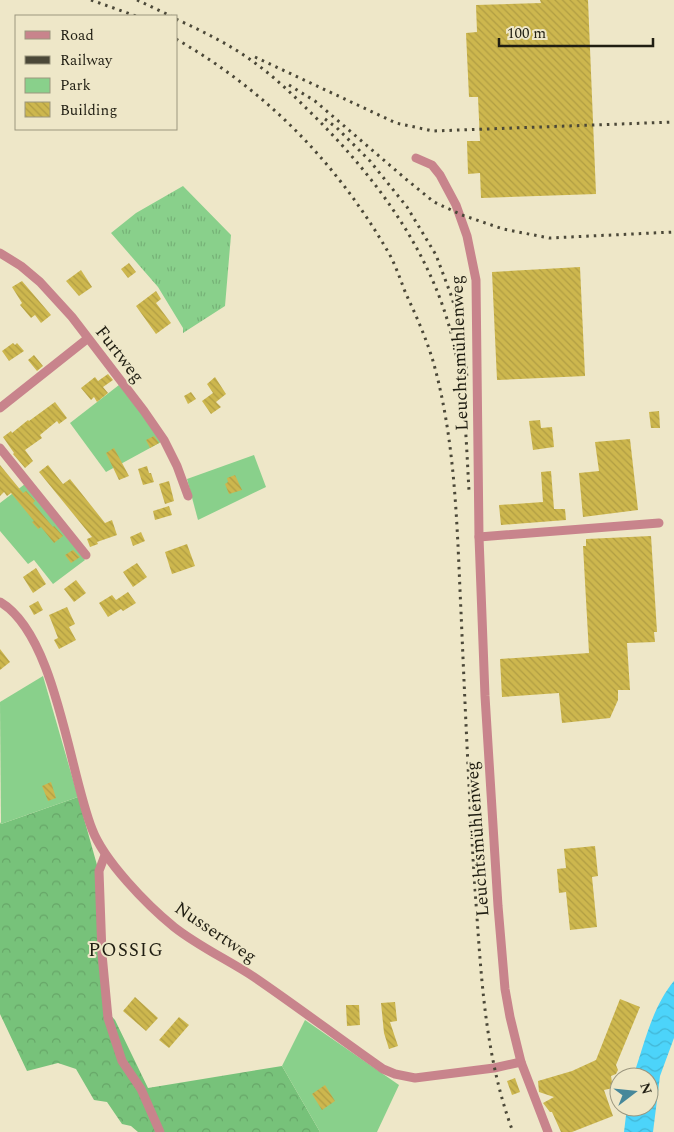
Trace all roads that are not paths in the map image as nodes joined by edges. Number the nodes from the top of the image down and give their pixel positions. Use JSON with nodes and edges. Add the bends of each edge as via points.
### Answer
{"nodes":[{"id":1,"x":416,"y":158,"type":"dead end"},
{"id":2,"x":0,"y":253,"type":"edge"},
{"id":3,"x":88,"y":339,"type":"junction"},
{"id":4,"x":0,"y":408,"type":"edge"},
{"id":5,"x":0,"y":448,"type":"edge"},
{"id":6,"x":188,"y":496,"type":"dead end"},
{"id":7,"x":659,"y":523,"type":"dead end"},
{"id":8,"x":479,"y":537,"type":"junction"},
{"id":9,"x":86,"y":555,"type":"dead end"},
{"id":10,"x":0,"y":602,"type":"edge"},
{"id":11,"x":104,"y":854,"type":"junction"},
{"id":12,"x":521,"y":1062,"type":"junction"},
{"id":13,"x":160,"y":1132,"type":"edge"},
{"id":14,"x":548,"y":1132,"type":"edge"}],
"edges":[{"from":1,"to":8,"type":"street","name":"Leuchtsmühlenweg","via":[[432,164],[456,205],[467,236],[476,280]]},
{"from":2,"to":3,"type":"street","name":"Furtweg","via":[[40,282]]},
{"from":3,"to":4,"type":"street"},
{"from":3,"to":6,"type":"street","name":"Furtweg","via":[[164,440]]},
{"from":5,"to":9,"type":"street"},
{"from":7,"to":8,"type":"street"},
{"from":8,"to":12,"type":"street","name":"Leuchtsmühlenweg","via":[[498,906],[505,989]]},
{"from":10,"to":11,"type":"street","name":"Nussertweg","via":[[36,644],[49,677],[92,829]]},
{"from":11,"to":12,"type":"street","name":"Nussertweg","via":[[175,928],[253,976],[383,1069],[415,1078]]},
{"from":11,"to":13,"type":"street","via":[[99,871],[108,1018],[122,1061],[141,1089]]},
{"from":12,"to":14,"type":"street","name":"Leuchtsmühlenweg"}]}
